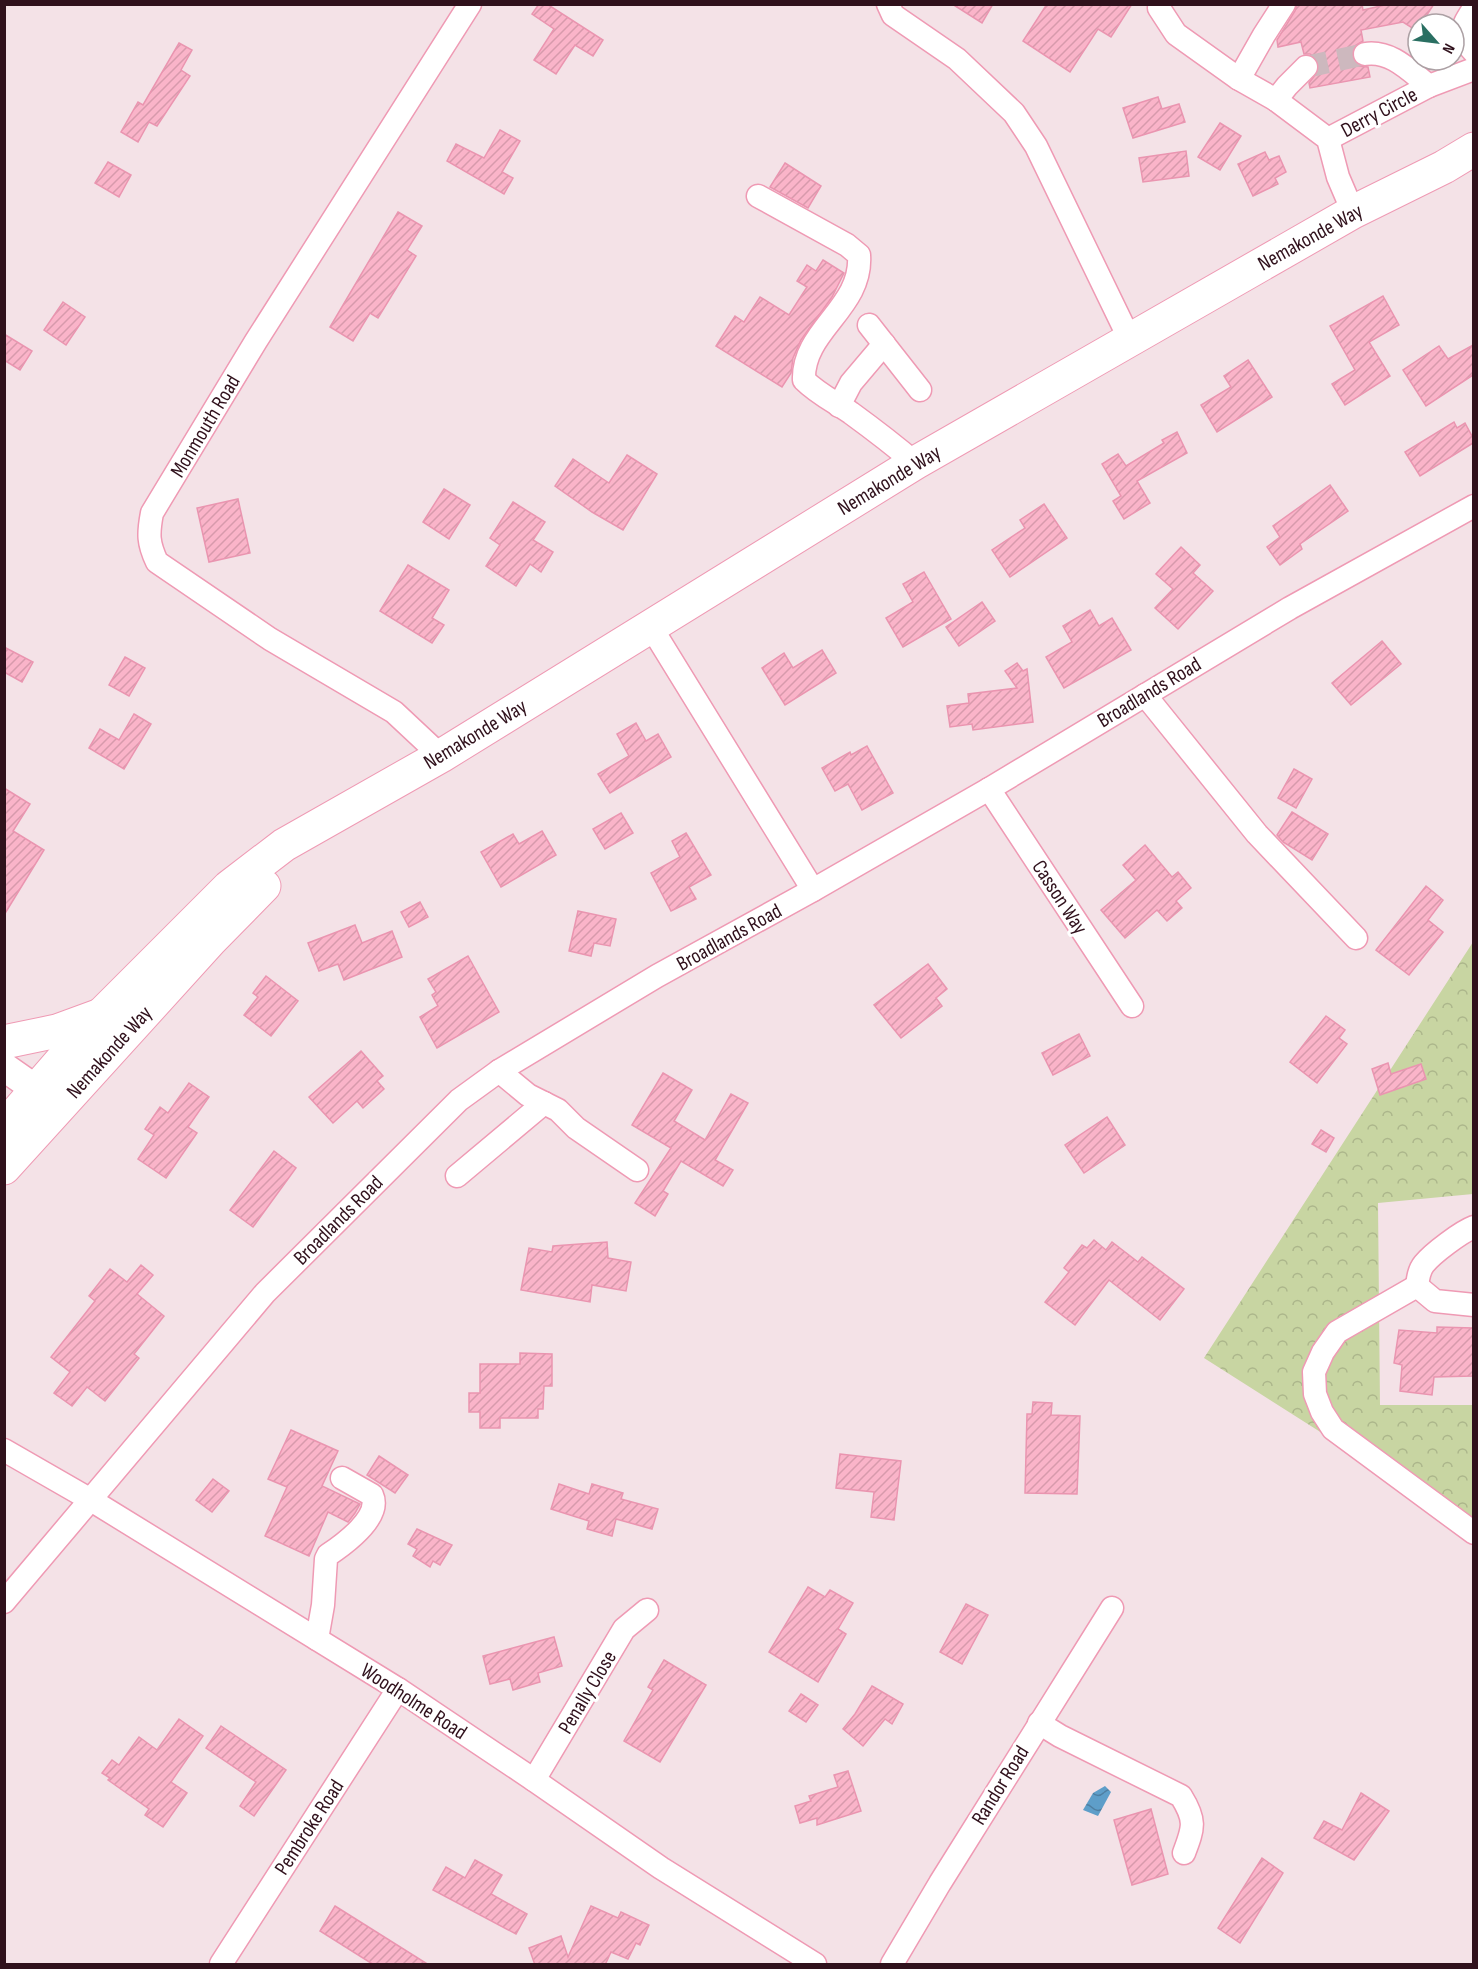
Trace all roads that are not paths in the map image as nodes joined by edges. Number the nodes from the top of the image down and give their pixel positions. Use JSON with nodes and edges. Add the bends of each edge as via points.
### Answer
{"nodes":[{"id":1,"x":470,"y":4,"type":"edge"},
{"id":2,"x":888,"y":4,"type":"edge"},
{"id":3,"x":1160,"y":4,"type":"edge"},
{"id":4,"x":1284,"y":4,"type":"edge"},
{"id":5,"x":1473,"y":8,"type":"edge"},
{"id":6,"x":1473,"y":52,"type":"edge"},
{"id":7,"x":1365,"y":54,"type":"tunnel mouth"},
{"id":8,"x":1306,"y":67,"type":"tunnel mouth"},
{"id":9,"x":1473,"y":69,"type":"edge"},
{"id":10,"x":1239,"y":79,"type":"junction"},
{"id":11,"x":1429,"y":86,"type":"junction"},
{"id":12,"x":1276,"y":100,"type":"junction"},
{"id":13,"x":1328,"y":139,"type":"junction"},
{"id":14,"x":1473,"y":149,"type":"edge"},
{"id":15,"x":1459,"y":164,"type":"edge"},
{"id":16,"x":758,"y":196,"type":"dead end"},
{"id":17,"x":1353,"y":212,"type":"junction"},
{"id":18,"x":869,"y":325,"type":"dead end"},
{"id":19,"x":1130,"y":340,"type":"junction"},
{"id":20,"x":884,"y":344,"type":"junction"},
{"id":21,"x":920,"y":390,"type":"dead end"},
{"id":22,"x":839,"y":406,"type":"junction"},
{"id":23,"x":915,"y":463,"type":"junction"},
{"id":24,"x":1473,"y":506,"type":"edge"},
{"id":25,"x":651,"y":627,"type":"junction"},
{"id":26,"x":1145,"y":695,"type":"junction"},
{"id":27,"x":441,"y":756,"type":"junction"},
{"id":28,"x":989,"y":789,"type":"junction"},
{"id":29,"x":344,"y":811,"type":"junction"},
{"id":30,"x":813,"y":890,"type":"junction"},
{"id":31,"x":1356,"y":938,"type":"dead end"},
{"id":32,"x":1132,"y":1006,"type":"dead end"},
{"id":33,"x":101,"y":1015,"type":"junction"},
{"id":34,"x":4,"y":1042,"type":"edge"},
{"id":35,"x":4,"y":1067,"type":"edge"},
{"id":36,"x":499,"y":1071,"type":"junction"},
{"id":37,"x":47,"y":1098,"type":"junction"},
{"id":38,"x":544,"y":1103,"type":"junction"},
{"id":39,"x":4,"y":1127,"type":"edge"},
{"id":40,"x":4,"y":1168,"type":"edge"},
{"id":41,"x":637,"y":1170,"type":"dead end"},
{"id":42,"x":457,"y":1176,"type":"dead end"},
{"id":43,"x":1473,"y":1227,"type":"edge"},
{"id":44,"x":1418,"y":1286,"type":"junction"},
{"id":45,"x":1473,"y":1305,"type":"edge"},
{"id":46,"x":4,"y":1450,"type":"edge"},
{"id":47,"x":342,"y":1478,"type":"dead end"},
{"id":48,"x":91,"y":1500,"type":"junction"},
{"id":49,"x":1473,"y":1533,"type":"edge"},
{"id":50,"x":4,"y":1602,"type":"edge"},
{"id":51,"x":1112,"y":1608,"type":"dead end"},
{"id":52,"x":647,"y":1610,"type":"dead end"},
{"id":53,"x":317,"y":1639,"type":"junction"},
{"id":54,"x":398,"y":1689,"type":"junction"},
{"id":55,"x":1039,"y":1723,"type":"junction"},
{"id":56,"x":534,"y":1780,"type":"junction"},
{"id":57,"x":1184,"y":1853,"type":"dead end"},
{"id":58,"x":221,"y":1965,"type":"edge"},
{"id":59,"x":815,"y":1965,"type":"edge"},
{"id":60,"x":892,"y":1965,"type":"edge"}],
"edges":[{"from":1,"to":27,"type":"street","name":"Monmouth Road","via":[[256,340],[152,513],[149,529],[149,542],[158,562],[270,639],[394,712]]},
{"from":2,"to":19,"type":"street","via":[[893,15],[957,59],[1014,113],[1036,146]]},
{"from":3,"to":10,"type":"street","name":"Derry Circle","via":[[1176,34]]},
{"from":4,"to":10,"type":"street"},
{"from":5,"to":6,"type":"street","via":[[1462,34]]},
{"from":7,"to":11,"type":"street","name":"Derry Circle","via":[[1377,52],[1394,59]]},
{"from":8,"to":12,"type":"street"},
{"from":9,"to":11,"type":"street","name":"Derry Circle"},
{"from":10,"to":12,"type":"street","name":"Derry Circle"},
{"from":11,"to":13,"type":"street","name":"Derry Circle"},
{"from":12,"to":13,"type":"street","name":"Derry Circle"},
{"from":13,"to":17,"type":"street","name":"Derry Circle"},
{"from":14,"to":15,"type":"highway","name":"Nemakonde Way"},
{"from":15,"to":17,"type":"highway","name":"Nemakonde Way"},
{"from":16,"to":22,"type":"street","via":[[848,245],[859,255],[857,281],[848,300],[815,342],[804,368],[804,380],[811,388]]},
{"from":17,"to":19,"type":"highway","name":"Nemakonde Way"},
{"from":18,"to":20,"type":"street"},
{"from":19,"to":23,"type":"highway","name":"Nemakonde Way"},
{"from":20,"to":21,"type":"street"},
{"from":20,"to":22,"type":"street","via":[[851,383]]},
{"from":22,"to":23,"type":"street"},
{"from":23,"to":25,"type":"highway","name":"Nemakonde Way"},
{"from":24,"to":26,"type":"street","name":"Broadlands Road"},
{"from":25,"to":27,"type":"highway","name":"Nemakonde Way"},
{"from":25,"to":30,"type":"street"},
{"from":26,"to":28,"type":"street","name":"Broadlands Road"},
{"from":26,"to":31,"type":"street","via":[[1257,834]]},
{"from":27,"to":29,"type":"highway","name":"Nemakonde Way"},
{"from":28,"to":30,"type":"street","name":"Broadlands Road"},
{"from":28,"to":32,"type":"street","name":"Casson Way"},
{"from":29,"to":33,"type":"highway","name":"Nemakonde Way","via":[[284,845],[229,887]]},
{"from":29,"to":37,"type":"highway","name":"Nemakonde Way"},
{"from":30,"to":36,"type":"street","name":"Broadlands Road","via":[[657,976]]},
{"from":33,"to":34,"type":"highway","via":[[57,1031]]},
{"from":33,"to":37,"type":"highway","name":"Nemakonde Way"},
{"from":35,"to":37,"type":"main road"},
{"from":36,"to":38,"type":"street"},
{"from":36,"to":48,"type":"street","name":"Broadlands Road","via":[[459,1100],[265,1293]]},
{"from":37,"to":39,"type":"highway","name":"Nemakonde Way"},
{"from":37,"to":40,"type":"highway","name":"Nemakonde Way"},
{"from":38,"to":41,"type":"street"},
{"from":38,"to":42,"type":"street"},
{"from":43,"to":44,"type":"street","via":[[1425,1263]]},
{"from":44,"to":45,"type":"street","via":[[1435,1301]]},
{"from":44,"to":49,"type":"street","via":[[1337,1332],[1314,1372],[1315,1394],[1333,1430]]},
{"from":46,"to":48,"type":"street","name":"Woodholme Road"},
{"from":47,"to":53,"type":"street","via":[[372,1495],[374,1505],[352,1538],[326,1559]]},
{"from":48,"to":50,"type":"street","name":"Broadlands Road"},
{"from":48,"to":53,"type":"street","name":"Woodholme Road"},
{"from":51,"to":55,"type":"street","name":"Randor Road"},
{"from":52,"to":56,"type":"street","name":"Penally Close","via":[[624,1629]]},
{"from":53,"to":54,"type":"street","name":"Woodholme Road"},
{"from":54,"to":56,"type":"street","name":"Woodholme Road"},
{"from":54,"to":58,"type":"street","name":"Pembroke Road"},
{"from":55,"to":57,"type":"street","via":[[1181,1796],[1192,1812],[1192,1831]]},
{"from":55,"to":60,"type":"street","name":"Randor Road"},
{"from":56,"to":59,"type":"street","name":"Woodholme Road","via":[[661,1868]]}]}
